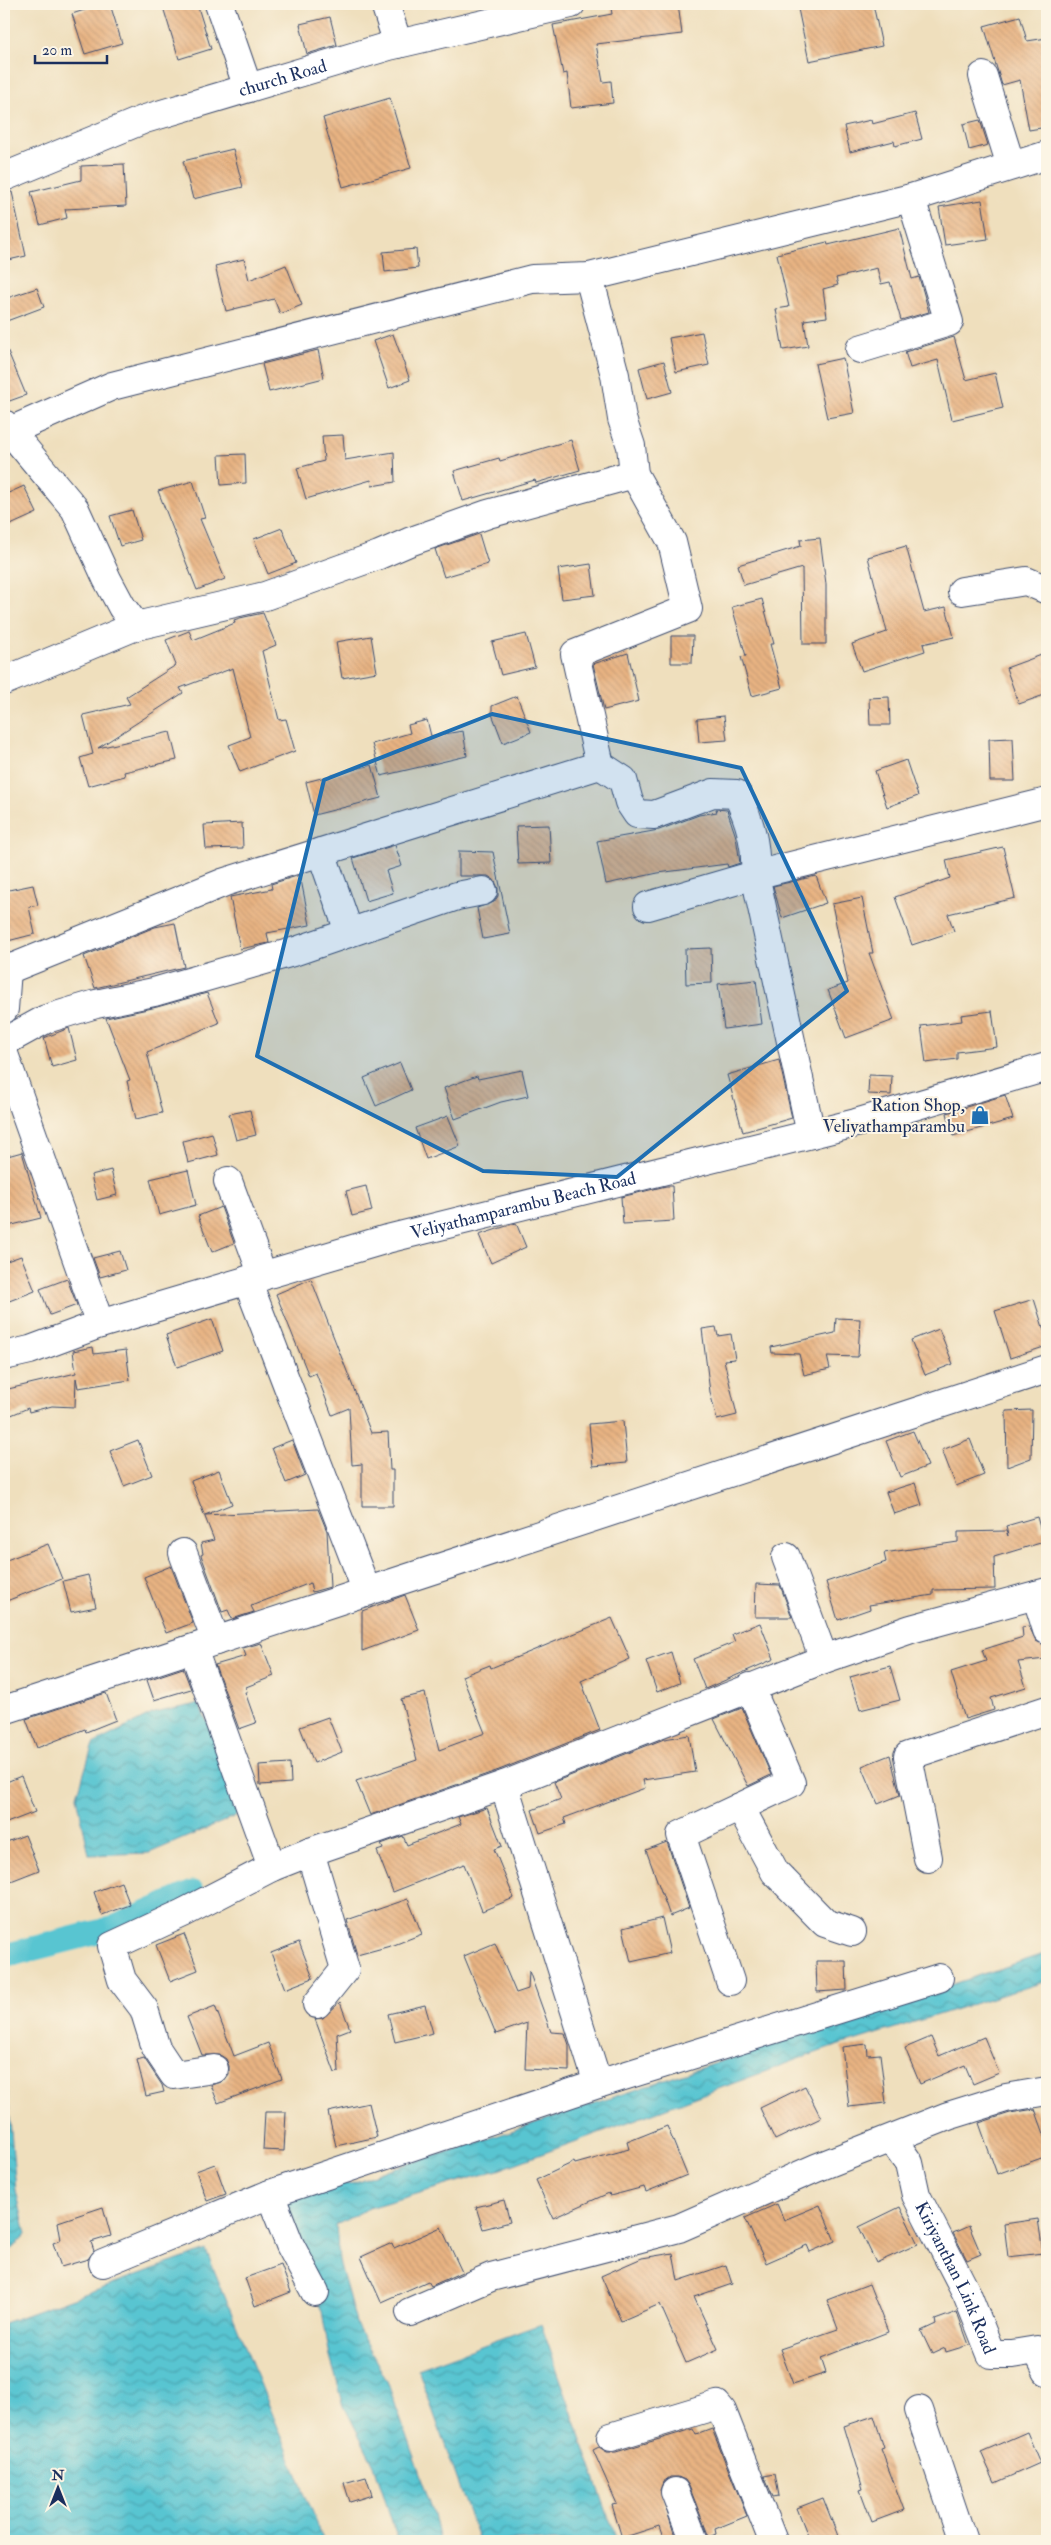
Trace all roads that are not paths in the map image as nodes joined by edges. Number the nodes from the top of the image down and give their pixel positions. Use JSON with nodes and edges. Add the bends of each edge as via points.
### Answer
{"nodes":[{"id":1,"x":219,"y":4,"type":"edge"},
{"id":2,"x":385,"y":4,"type":"edge"},
{"id":3,"x":571,"y":4,"type":"edge"},
{"id":4,"x":526,"y":8,"type":"edge"},
{"id":5,"x":398,"y":44,"type":"junction"},
{"id":6,"x":983,"y":76,"type":"dead end"},
{"id":7,"x":248,"y":88,"type":"junction"},
{"id":8,"x":1047,"y":154,"type":"edge"},
{"id":9,"x":1011,"y":166,"type":"junction"},
{"id":10,"x":4,"y":177,"type":"edge"},
{"id":11,"x":911,"y":198,"type":"junction"},
{"id":12,"x":589,"y":277,"type":"junction"},
{"id":13,"x":860,"y":349,"type":"dead end"},
{"id":14,"x":7,"y":428,"type":"edge"},
{"id":15,"x":634,"y":474,"type":"junction"},
{"id":16,"x":1047,"y":590,"type":"edge"},
{"id":17,"x":962,"y":591,"type":"dead end"},
{"id":18,"x":136,"y":626,"type":"junction"},
{"id":19,"x":4,"y":681,"type":"edge"},
{"id":20,"x":600,"y":765,"type":"junction"},
{"id":21,"x":1047,"y":802,"type":"edge"},
{"id":22,"x":321,"y":852,"type":"junction"},
{"id":23,"x":755,"y":875,"type":"junction"},
{"id":24,"x":483,"y":891,"type":"dead end"},
{"id":25,"x":648,"y":906,"type":"dead end"},
{"id":26,"x":349,"y":932,"type":"junction"},
{"id":27,"x":6,"y":968,"type":"edge"},
{"id":28,"x":4,"y":1008,"type":"edge"},
{"id":29,"x":4,"y":1042,"type":"edge"},
{"id":30,"x":4,"y":1054,"type":"edge"},
{"id":31,"x":1047,"y":1067,"type":"edge"},
{"id":32,"x":810,"y":1134,"type":"junction"},
{"id":33,"x":228,"y":1180,"type":"dead end"},
{"id":34,"x":255,"y":1278,"type":"junction"},
{"id":35,"x":100,"y":1324,"type":"junction"},
{"id":36,"x":4,"y":1356,"type":"edge"},
{"id":37,"x":1047,"y":1369,"type":"edge"},
{"id":38,"x":183,"y":1553,"type":"dead end"},
{"id":39,"x":786,"y":1557,"type":"dead end"},
{"id":40,"x":367,"y":1592,"type":"junction"},
{"id":41,"x":1042,"y":1593,"type":"edge"},
{"id":42,"x":1047,"y":1630,"type":"edge"},
{"id":43,"x":204,"y":1645,"type":"junction"},
{"id":44,"x":824,"y":1659,"type":"junction"},
{"id":45,"x":750,"y":1687,"type":"junction"},
{"id":46,"x":4,"y":1710,"type":"edge"},
{"id":47,"x":1047,"y":1710,"type":"edge"},
{"id":48,"x":504,"y":1785,"type":"junction"},
{"id":49,"x":740,"y":1807,"type":"junction"},
{"id":50,"x":310,"y":1852,"type":"junction"},
{"id":51,"x":928,"y":1858,"type":"dead end"},
{"id":52,"x":272,"y":1867,"type":"junction"},
{"id":53,"x":852,"y":1932,"type":"dead end"},
{"id":54,"x":939,"y":1978,"type":"dead end"},
{"id":55,"x":730,"y":1981,"type":"dead end"},
{"id":56,"x":317,"y":2004,"type":"dead end"},
{"id":57,"x":214,"y":2069,"type":"dead end"},
{"id":58,"x":598,"y":2084,"type":"junction"},
{"id":59,"x":1047,"y":2091,"type":"edge"},
{"id":60,"x":892,"y":2139,"type":"junction"},
{"id":61,"x":270,"y":2194,"type":"junction"},
{"id":62,"x":103,"y":2263,"type":"dead end"},
{"id":63,"x":315,"y":2292,"type":"dead end"},
{"id":64,"x":410,"y":2312,"type":"dead end"},
{"id":65,"x":1047,"y":2371,"type":"edge"},
{"id":66,"x":920,"y":2410,"type":"dead end"},
{"id":67,"x":611,"y":2437,"type":"dead end"},
{"id":68,"x":675,"y":2492,"type":"dead end"},
{"id":69,"x":694,"y":2541,"type":"edge"},
{"id":70,"x":773,"y":2541,"type":"edge"},
{"id":71,"x":963,"y":2541,"type":"edge"}],
"edges":[{"from":1,"to":7,"type":"street"},
{"from":2,"to":5,"type":"street"},
{"from":3,"to":4,"type":"street","name":"church Road"},
{"from":4,"to":5,"type":"street","name":"church Road"},
{"from":5,"to":7,"type":"street","name":"church Road"},
{"from":6,"to":9,"type":"street"},
{"from":7,"to":10,"type":"street","name":"church Road","via":[[145,118]]},
{"from":8,"to":9,"type":"street"},
{"from":9,"to":11,"type":"street"},
{"from":11,"to":12,"type":"street"},
{"from":11,"to":13,"type":"street","via":[[949,322]]},
{"from":12,"to":14,"type":"street","via":[[532,279],[112,386]]},
{"from":12,"to":15,"type":"street","via":[[615,375]]},
{"from":14,"to":18,"type":"street","via":[[75,509],[122,608]]},
{"from":15,"to":18,"type":"street","via":[[488,514],[265,596]]},
{"from":15,"to":20,"type":"street","via":[[672,542],[688,610],[575,654]]},
{"from":16,"to":17,"type":"street","via":[[1026,581]]},
{"from":18,"to":19,"type":"street"},
{"from":20,"to":22,"type":"street"},
{"from":20,"to":23,"type":"street","via":[[622,780],[628,802],[637,814],[654,815],[713,793],[738,794],[749,819],[756,853]]},
{"from":21,"to":23,"type":"street"},
{"from":22,"to":26,"type":"street"},
{"from":22,"to":27,"type":"street","via":[[225,882]]},
{"from":23,"to":25,"type":"street"},
{"from":23,"to":32,"type":"street"},
{"from":24,"to":26,"type":"street","via":[[457,896]]},
{"from":26,"to":29,"type":"street","via":[[154,992],[46,1019]]},
{"from":27,"to":28,"type":"street"},
{"from":30,"to":35,"type":"street"},
{"from":31,"to":32,"type":"street","name":"Veliyathamparambu Beach Road"},
{"from":32,"to":34,"type":"street","name":"Veliyathamparambu Beach Road","via":[[387,1239]]},
{"from":33,"to":34,"type":"street"},
{"from":34,"to":35,"type":"street","name":"Veliyathamparambu Beach Road"},
{"from":34,"to":40,"type":"street"},
{"from":35,"to":36,"type":"street","name":"Veliyathamparambu Beach Road","via":[[30,1350]]},
{"from":37,"to":40,"type":"street"},
{"from":38,"to":43,"type":"street"},
{"from":39,"to":44,"type":"street"},
{"from":40,"to":43,"type":"street"},
{"from":41,"to":42,"type":"street"},
{"from":41,"to":44,"type":"street","via":[[912,1629]]},
{"from":43,"to":46,"type":"street"},
{"from":43,"to":52,"type":"street"},
{"from":44,"to":45,"type":"street"},
{"from":45,"to":48,"type":"street"},
{"from":45,"to":49,"type":"street","via":[[791,1783]]},
{"from":47,"to":51,"type":"street","via":[[908,1756]]},
{"from":48,"to":50,"type":"street"},
{"from":48,"to":58,"type":"street"},
{"from":49,"to":53,"type":"street","via":[[775,1872],[825,1923]]},
{"from":49,"to":55,"type":"street","via":[[681,1835]]},
{"from":50,"to":52,"type":"street"},
{"from":50,"to":56,"type":"street","via":[[345,1969]]},
{"from":52,"to":57,"type":"street","via":[[112,1946],[122,1980],[144,2008],[156,2048],[174,2075]]},
{"from":54,"to":58,"type":"street"},
{"from":58,"to":61,"type":"street"},
{"from":59,"to":60,"type":"street","via":[[948,2116]]},
{"from":60,"to":64,"type":"street","via":[[816,2168],[679,2228],[491,2277]]},
{"from":60,"to":65,"type":"street","name":"Kiriyanthan Link Road","via":[[909,2163],[916,2195],[967,2294],[991,2354],[1037,2350]]},
{"from":61,"to":62,"type":"street"},
{"from":61,"to":63,"type":"street","via":[[290,2245]]},
{"from":66,"to":71,"type":"street"},
{"from":67,"to":70,"type":"street","via":[[717,2405]]},
{"from":68,"to":69,"type":"street"}]}
